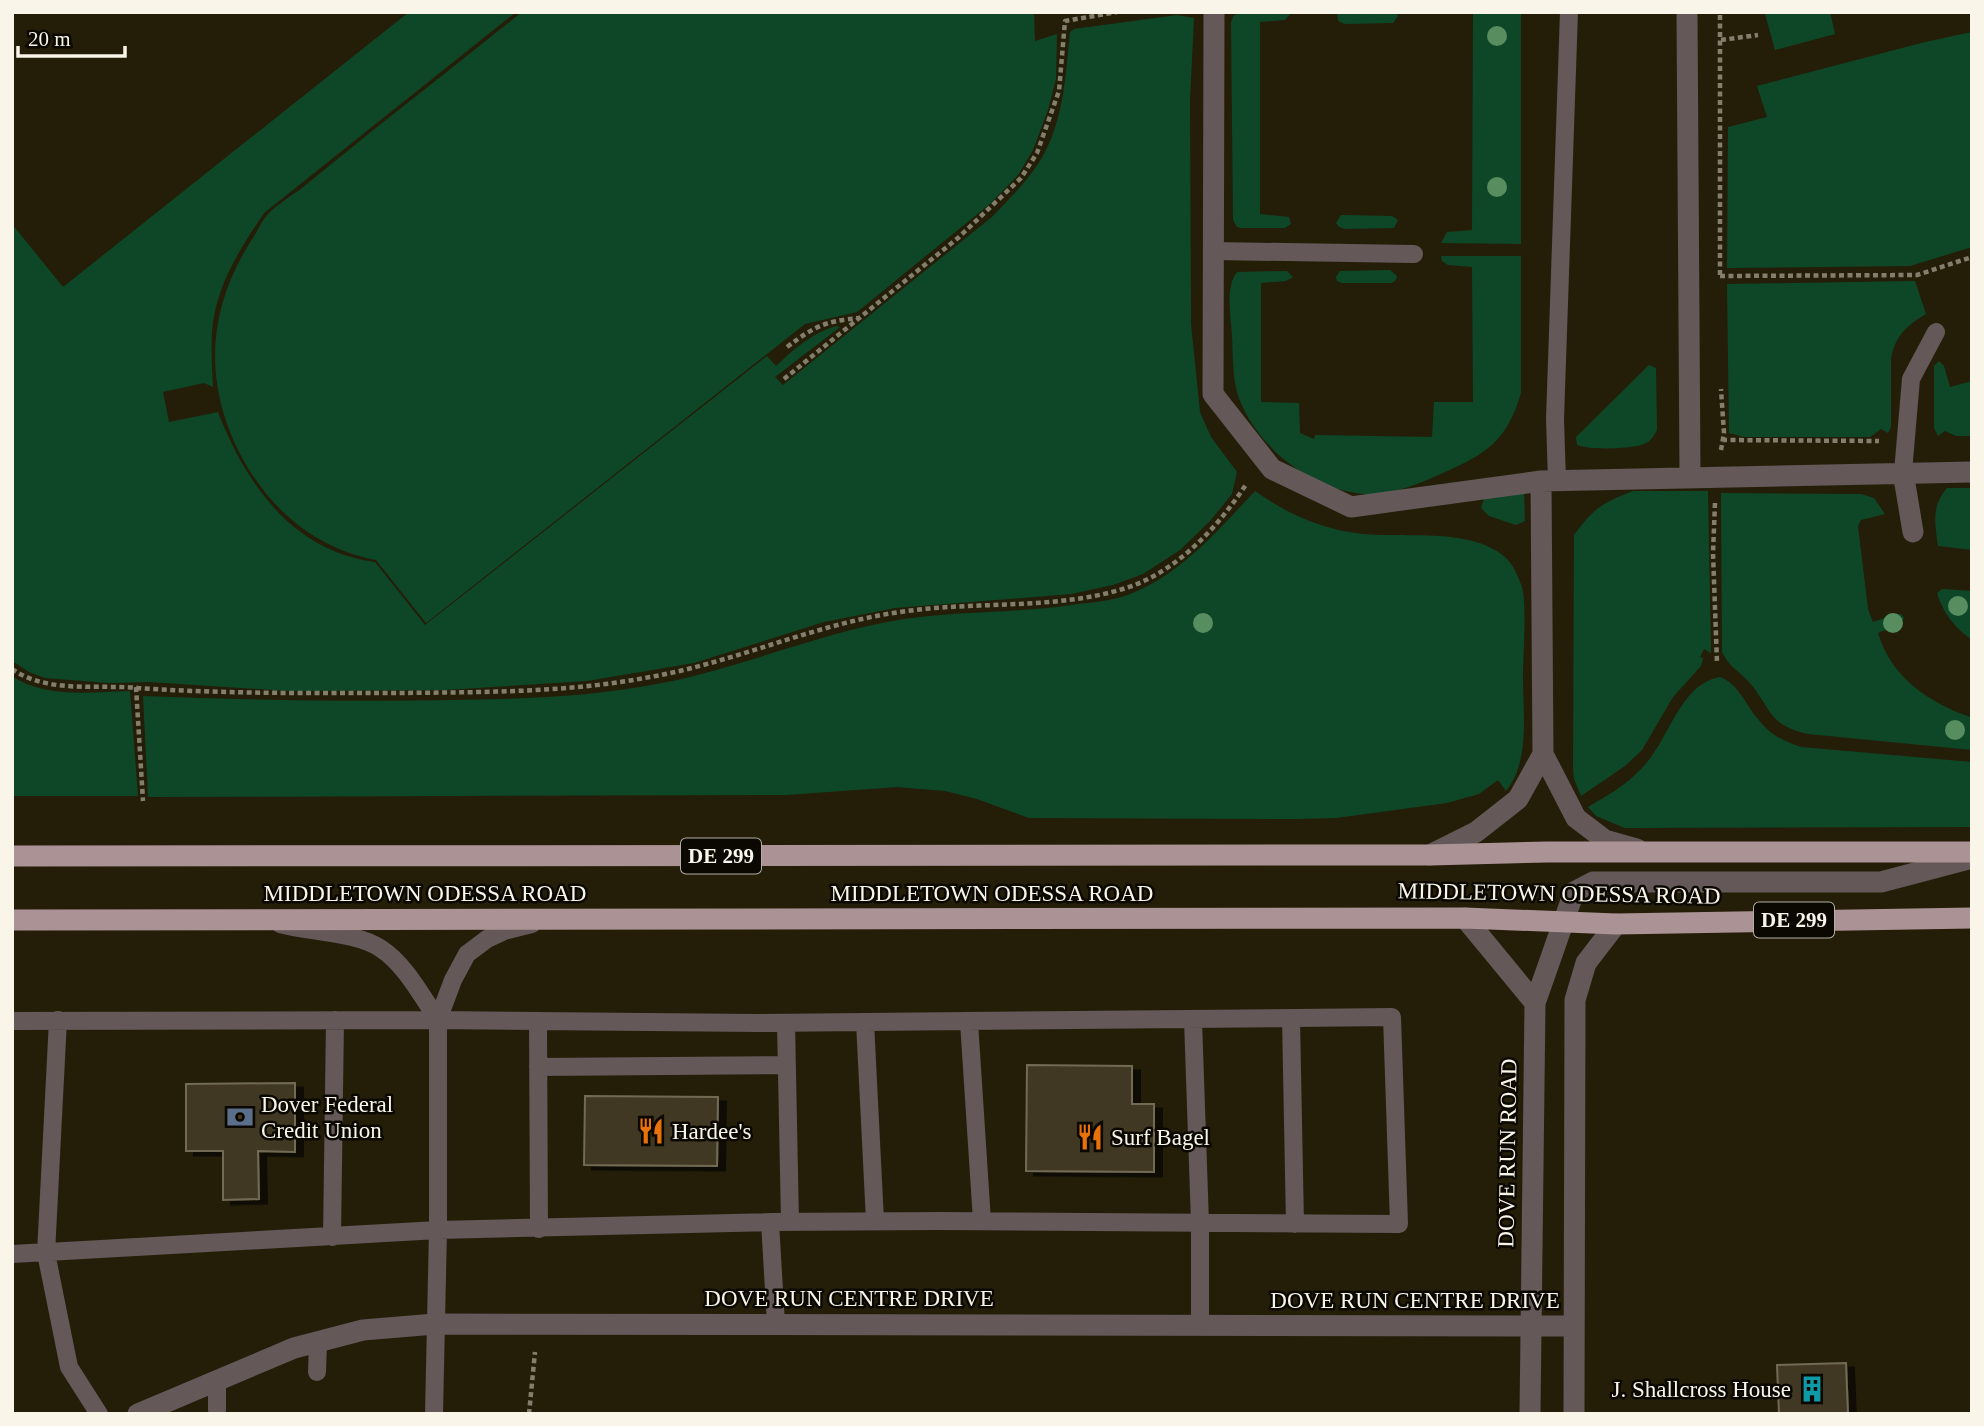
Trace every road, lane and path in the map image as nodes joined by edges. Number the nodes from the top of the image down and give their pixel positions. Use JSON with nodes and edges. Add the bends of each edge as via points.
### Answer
{"nodes":[{"id":1,"x":1116,"y":12,"type":"edge"},
{"id":2,"x":1214,"y":12,"type":"edge"},
{"id":3,"x":1569,"y":12,"type":"edge"},
{"id":4,"x":1687,"y":12,"type":"edge"},
{"id":5,"x":1758,"y":35,"type":"dead end"},
{"id":6,"x":1721,"y":40,"type":"dead end"},
{"id":7,"x":1213,"y":251,"type":"junction"},
{"id":8,"x":1414,"y":254,"type":"dead end"},
{"id":9,"x":1972,"y":257,"type":"edge"},
{"id":10,"x":1720,"y":276,"type":"dead end"},
{"id":11,"x":861,"y":318,"type":"junction"},
{"id":12,"x":1936,"y":332,"type":"dead end"},
{"id":13,"x":787,"y":347,"type":"dead end"},
{"id":14,"x":784,"y":379,"type":"dead end"},
{"id":15,"x":1722,"y":440,"type":"dead end"},
{"id":16,"x":1884,"y":441,"type":"dead end"},
{"id":17,"x":1903,"y":472,"type":"junction"},
{"id":18,"x":1972,"y":472,"type":"edge"},
{"id":19,"x":1690,"y":477,"type":"junction"},
{"id":20,"x":1549,"y":481,"type":"junction"},
{"id":21,"x":1247,"y":483,"type":"dead end"},
{"id":22,"x":1913,"y":532,"type":"dead end"},
{"id":23,"x":12,"y":669,"type":"edge"},
{"id":24,"x":136,"y":687,"type":"junction"},
{"id":25,"x":1543,"y":754,"type":"junction"},
{"id":26,"x":143,"y":801,"type":"dead end"},
{"id":27,"x":1972,"y":852,"type":"edge"},
{"id":28,"x":1652,"y":853,"type":"junction"},
{"id":29,"x":1430,"y":855,"type":"junction"},
{"id":30,"x":12,"y":856,"type":"edge"},
{"id":31,"x":1972,"y":858,"type":"edge"},
{"id":32,"x":1465,"y":918,"type":"junction"},
{"id":33,"x":1972,"y":918,"type":"edge"},
{"id":34,"x":265,"y":919,"type":"junction"},
{"id":35,"x":12,"y":920,"type":"edge"},
{"id":36,"x":549,"y":920,"type":"junction"},
{"id":37,"x":1563,"y":922,"type":"junction"},
{"id":38,"x":1616,"y":924,"type":"junction"},
{"id":39,"x":1535,"y":1003,"type":"junction"},
{"id":40,"x":1291,"y":1019,"type":"junction"},
{"id":41,"x":58,"y":1020,"type":"junction"},
{"id":42,"x":335,"y":1020,"type":"junction"},
{"id":43,"x":438,"y":1020,"type":"junction"},
{"id":44,"x":1193,"y":1020,"type":"junction"},
{"id":45,"x":12,"y":1021,"type":"edge"},
{"id":46,"x":538,"y":1021,"type":"junction"},
{"id":47,"x":969,"y":1022,"type":"junction"},
{"id":48,"x":786,"y":1023,"type":"junction"},
{"id":49,"x":865,"y":1023,"type":"junction"},
{"id":50,"x":787,"y":1065,"type":"junction"},
{"id":51,"x":538,"y":1067,"type":"junction"},
{"id":52,"x":875,"y":1221,"type":"junction"},
{"id":53,"x":982,"y":1221,"type":"junction"},
{"id":54,"x":770,"y":1222,"type":"junction"},
{"id":55,"x":790,"y":1222,"type":"junction"},
{"id":56,"x":1200,"y":1223,"type":"junction"},
{"id":57,"x":1295,"y":1224,"type":"junction"},
{"id":58,"x":539,"y":1229,"type":"junction"},
{"id":59,"x":438,"y":1230,"type":"junction"},
{"id":60,"x":332,"y":1237,"type":"junction"},
{"id":61,"x":46,"y":1253,"type":"junction"},
{"id":62,"x":12,"y":1254,"type":"edge"},
{"id":63,"x":435,"y":1324,"type":"junction"},
{"id":64,"x":538,"y":1324,"type":"junction"},
{"id":65,"x":776,"y":1324,"type":"junction"},
{"id":66,"x":1530,"y":1325,"type":"junction"},
{"id":67,"x":1200,"y":1326,"type":"junction"},
{"id":68,"x":1574,"y":1326,"type":"junction"},
{"id":69,"x":318,"y":1342,"type":"junction"},
{"id":70,"x":317,"y":1372,"type":"dead end"},
{"id":71,"x":217,"y":1381,"type":"junction"},
{"id":72,"x":217,"y":1410,"type":"dead end"},
{"id":73,"x":99,"y":1414,"type":"edge"},
{"id":74,"x":138,"y":1414,"type":"edge"},
{"id":75,"x":434,"y":1414,"type":"edge"},
{"id":76,"x":529,"y":1414,"type":"edge"},
{"id":77,"x":1530,"y":1414,"type":"edge"},
{"id":78,"x":1574,"y":1414,"type":"edge"}],
"edges":[{"from":1,"to":11,"type":"path","via":[[1065,21],[1059,91],[1037,153],[1021,178],[958,238]]},
{"from":2,"to":7,"type":"street"},
{"from":3,"to":20,"type":"lane"},
{"from":4,"to":19,"type":"street"},
{"from":5,"to":6,"type":"path"},
{"from":7,"to":8,"type":"lane"},
{"from":7,"to":20,"type":"street","via":[[1213,394],[1272,469],[1351,507]]},
{"from":9,"to":10,"type":"path","via":[[1917,275]]},
{"from":11,"to":13,"type":"path","via":[[813,327]]},
{"from":11,"to":14,"type":"path"},
{"from":12,"to":17,"type":"lane","via":[[1911,379]]},
{"from":15,"to":16,"type":"path"},
{"from":17,"to":18,"type":"street"},
{"from":17,"to":19,"type":"street"},
{"from":17,"to":22,"type":"street"},
{"from":19,"to":20,"type":"street"},
{"from":20,"to":25,"type":"street"},
{"from":21,"to":24,"type":"path","via":[[1199,541],[1162,571],[1128,587],[1013,605],[907,611],[648,678],[489,692],[246,693]]},
{"from":23,"to":24,"type":"path","via":[[24,677],[68,687]]},
{"from":24,"to":26,"type":"path"},
{"from":25,"to":28,"type":"street","via":[[1576,818],[1605,840]]},
{"from":25,"to":29,"type":"street","via":[[1518,799],[1476,832]]},
{"from":27,"to":28,"type":"main road","name":"MIDDLETOWN ODESSA ROAD","number":"DE 299"},
{"from":28,"to":29,"type":"main road","name":"MIDDLETOWN ODESSA ROAD","number":"DE 299"},
{"from":29,"to":30,"type":"main road","name":"MIDDLETOWN ODESSA ROAD","number":"DE 299"},
{"from":31,"to":37,"type":"street","name":"DOVE RUN ROAD","via":[[1881,882],[1593,883],[1574,892]]},
{"from":32,"to":36,"type":"main road","name":"MIDDLETOWN ODESSA ROAD","number":"DE 299"},
{"from":32,"to":37,"type":"main road","name":"MIDDLETOWN ODESSA ROAD","number":"DE 299"},
{"from":32,"to":39,"type":"street"},
{"from":33,"to":38,"type":"main road","name":"MIDDLETOWN ODESSA ROAD","number":"DE 299"},
{"from":34,"to":35,"type":"main road","name":"MIDDLETOWN ODESSA ROAD","number":"DE 299"},
{"from":34,"to":36,"type":"main road","name":"MIDDLETOWN ODESSA ROAD","number":"DE 299"},
{"from":34,"to":43,"type":"lane","via":[[379,947],[402,968]]},
{"from":36,"to":43,"type":"lane","via":[[504,931],[467,954]]},
{"from":37,"to":38,"type":"main road","name":"MIDDLETOWN ODESSA ROAD","number":"DE 299"},
{"from":37,"to":39,"type":"street","name":"DOVE RUN ROAD"},
{"from":38,"to":68,"type":"street","via":[[1586,963],[1575,1000]]},
{"from":39,"to":66,"type":"street","name":"DOVE RUN ROAD"},
{"from":40,"to":44,"type":"lane"},
{"from":40,"to":57,"type":"lane"},
{"from":40,"to":57,"type":"lane","via":[[1392,1017],[1399,1224]]},
{"from":41,"to":42,"type":"lane"},
{"from":41,"to":45,"type":"lane"},
{"from":41,"to":61,"type":"lane"},
{"from":42,"to":43,"type":"lane"},
{"from":42,"to":60,"type":"lane"},
{"from":43,"to":46,"type":"lane"},
{"from":43,"to":59,"type":"lane"},
{"from":44,"to":47,"type":"lane"},
{"from":44,"to":56,"type":"lane"},
{"from":46,"to":48,"type":"lane"},
{"from":46,"to":51,"type":"lane"},
{"from":47,"to":49,"type":"lane"},
{"from":47,"to":53,"type":"lane"},
{"from":48,"to":49,"type":"lane"},
{"from":48,"to":50,"type":"lane"},
{"from":49,"to":52,"type":"lane"},
{"from":50,"to":51,"type":"lane"},
{"from":50,"to":55,"type":"lane"},
{"from":51,"to":58,"type":"lane"},
{"from":52,"to":53,"type":"lane"},
{"from":52,"to":55,"type":"lane"},
{"from":53,"to":56,"type":"lane"},
{"from":54,"to":55,"type":"lane"},
{"from":54,"to":58,"type":"lane"},
{"from":54,"to":65,"type":"lane"},
{"from":56,"to":57,"type":"lane"},
{"from":56,"to":67,"type":"lane"},
{"from":58,"to":59,"type":"lane"},
{"from":59,"to":60,"type":"lane"},
{"from":59,"to":63,"type":"lane"},
{"from":60,"to":61,"type":"lane"},
{"from":61,"to":62,"type":"lane"},
{"from":61,"to":73,"type":"lane","via":[[69,1367]]},
{"from":63,"to":64,"type":"street","name":"DOVE RUN CENTRE DRIVE"},
{"from":63,"to":69,"type":"street","name":"DOVE RUN CENTRE DRIVE","via":[[363,1330]]},
{"from":63,"to":75,"type":"lane"},
{"from":64,"to":65,"type":"street","name":"DOVE RUN CENTRE DRIVE"},
{"from":64,"to":76,"type":"path"},
{"from":65,"to":67,"type":"street","name":"DOVE RUN CENTRE DRIVE"},
{"from":66,"to":67,"type":"street","name":"DOVE RUN CENTRE DRIVE"},
{"from":66,"to":68,"type":"street","name":"DOVE RUN CENTRE DRIVE"},
{"from":66,"to":77,"type":"street","name":"DOVE RUN ROAD"},
{"from":68,"to":78,"type":"street"},
{"from":69,"to":70,"type":"lane"},
{"from":69,"to":71,"type":"street","name":"DOVE RUN CENTRE DRIVE"},
{"from":71,"to":72,"type":"lane"},
{"from":71,"to":74,"type":"street","name":"DOVE RUN CENTRE DRIVE"}]}
